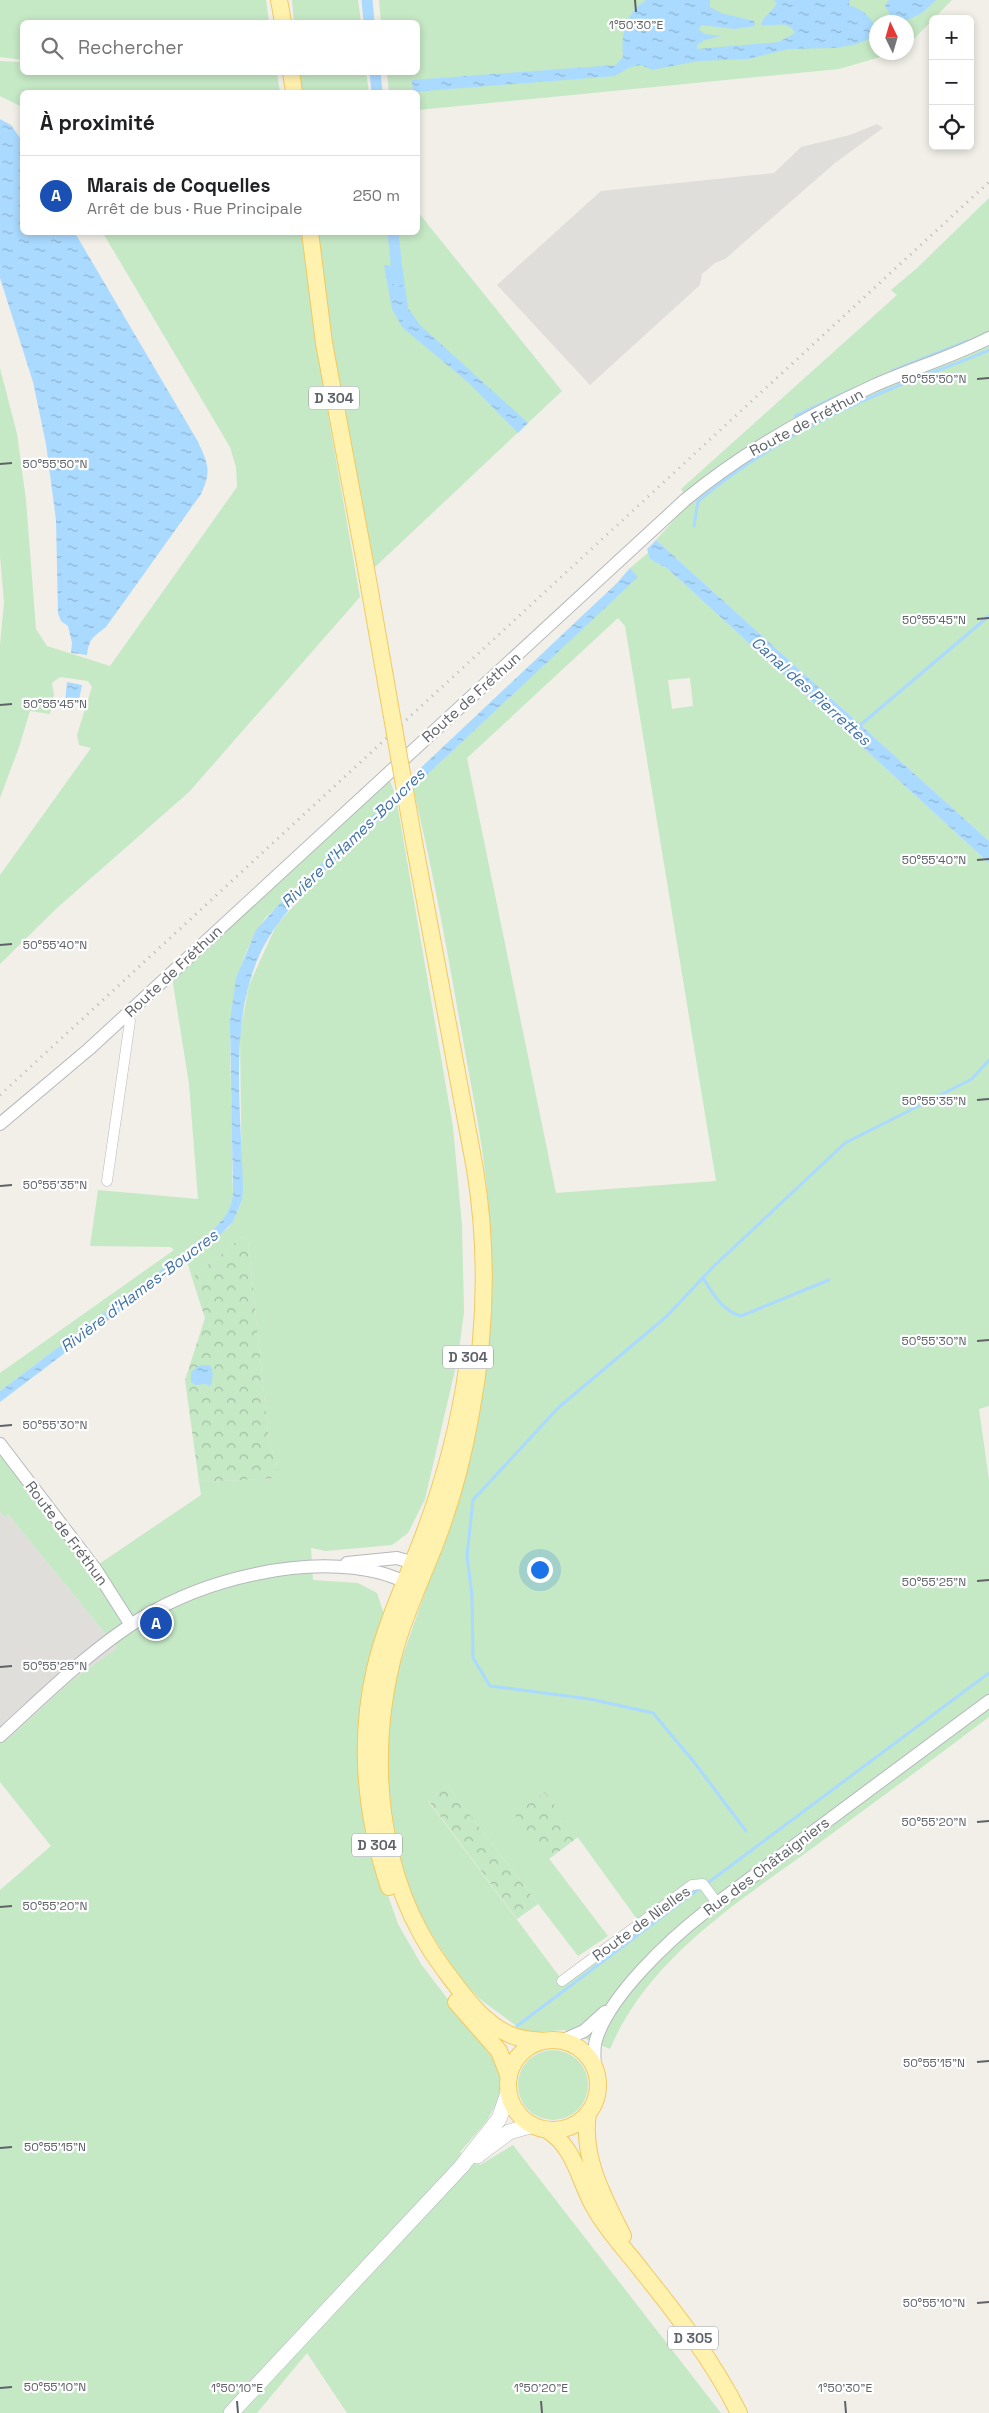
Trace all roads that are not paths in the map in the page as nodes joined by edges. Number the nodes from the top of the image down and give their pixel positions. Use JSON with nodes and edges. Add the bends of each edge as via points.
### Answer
{"nodes":[{"id":1,"x":279,"y":0,"type":"edge"},
{"id":2,"x":287,"y":0,"type":"edge"},
{"id":3,"x":283,"y":20,"type":"edge"},
{"id":4,"x":288,"y":20,"type":"edge"},
{"id":5,"x":291,"y":75,"type":"edge"},
{"id":6,"x":294,"y":90,"type":"edge"},
{"id":7,"x":310,"y":235,"type":"edge"},
{"id":8,"x":989,"y":338,"type":"edge"},
{"id":9,"x":125,"y":1015,"type":"junction"},
{"id":10,"x":0,"y":1124,"type":"edge"},
{"id":11,"x":107,"y":1181,"type":"dead end"},
{"id":12,"x":0,"y":1444,"type":"edge"},
{"id":13,"x":419,"y":1564,"type":"junction"},
{"id":14,"x":307,"y":1568,"type":"junction"},
{"id":15,"x":411,"y":1584,"type":"junction"},
{"id":16,"x":131,"y":1625,"type":"junction"},
{"id":17,"x":989,"y":1701,"type":"edge"},
{"id":18,"x":0,"y":1736,"type":"edge"},
{"id":19,"x":710,"y":1893,"type":"junction"},
{"id":20,"x":562,"y":1981,"type":"dead end"},
{"id":21,"x":621,"y":1996,"type":"junction"},
{"id":22,"x":544,"y":2041,"type":"junction"},
{"id":23,"x":561,"y":2041,"type":"junction"},
{"id":24,"x":595,"y":2071,"type":"junction"},
{"id":25,"x":508,"y":2085,"type":"junction"},
{"id":26,"x":588,"y":2113,"type":"junction"},
{"id":27,"x":540,"y":2128,"type":"junction"},
{"id":28,"x":462,"y":2167,"type":"junction"},
{"id":29,"x":640,"y":2268,"type":"junction"},
{"id":30,"x":231,"y":2413,"type":"edge"},
{"id":31,"x":739,"y":2413,"type":"edge"}],
"edges":[{"from":1,"to":3,"type":"main road"},
{"from":2,"to":4,"type":"main road"},
{"from":5,"to":6,"type":"main road"},
{"from":7,"to":13,"type":"main road","number":"D 304","bridge":true,"via":[[323,333],[475,1164],[481,1212],[481,1335],[474,1398],[446,1515]]},
{"from":8,"to":9,"type":"street","name":"Route de Fréthun","via":[[872,386],[788,428],[715,475]]},
{"from":9,"to":10,"type":"street","name":"Route de Fréthun"},
{"from":9,"to":11,"type":"street","via":[[130,1021]]},
{"from":12,"to":16,"type":"street","name":"Route de Fréthun","via":[[96,1570]]},
{"from":13,"to":14,"type":"street","via":[[385,1558]]},
{"from":13,"to":15,"type":"main road","number":"D 304"},
{"from":14,"to":15,"type":"street","via":[[380,1573]]},
{"from":14,"to":16,"type":"street","via":[[263,1573],[216,1585],[166,1605]]},
{"from":15,"to":22,"type":"main road","number":"D 304","via":[[382,1715],[380,1784],[394,1864],[421,1934],[469,2001],[506,2033],[522,2039]]},
{"from":15,"to":25,"type":"main road","number":"D 304","via":[[380,1652],[369,1702],[367,1776],[373,1829],[388,1886],[410,1936],[445,1989],[499,2051]]},
{"from":16,"to":18,"type":"street"},
{"from":17,"to":19,"type":"street","name":"Rue des Châtaigniers"},
{"from":19,"to":20,"type":"street","name":"Route de Nielles","via":[[688,1887]]},
{"from":19,"to":21,"type":"street","name":"Rue des Châtaigniers"},
{"from":21,"to":23,"type":"street","via":[[584,2031]]},
{"from":21,"to":24,"type":"street","name":"Rue des Châtaigniers","via":[[596,2038]]},
{"from":22,"to":23,"type":"main road"},
{"from":22,"to":25,"type":"main road","via":[[529,2047],[514,2062]]},
{"from":23,"to":24,"type":"main road","via":[[580,2050]]},
{"from":24,"to":26,"type":"main road","via":[[597,2093]]},
{"from":25,"to":27,"type":"main road","via":[[515,2110]]},
{"from":25,"to":28,"type":"main road","via":[[499,2119]]},
{"from":26,"to":27,"type":"main road","via":[[570,2127]]},
{"from":26,"to":29,"type":"main road","number":"D 305","via":[[587,2139],[597,2180]]},
{"from":27,"to":28,"type":"main road","via":[[509,2132]]},
{"from":27,"to":29,"type":"main road","number":"D 305","via":[[557,2136],[568,2151],[600,2217]]},
{"from":28,"to":30,"type":"main road"},
{"from":29,"to":31,"type":"main road","number":"D 305","via":[[710,2361]]}]}
